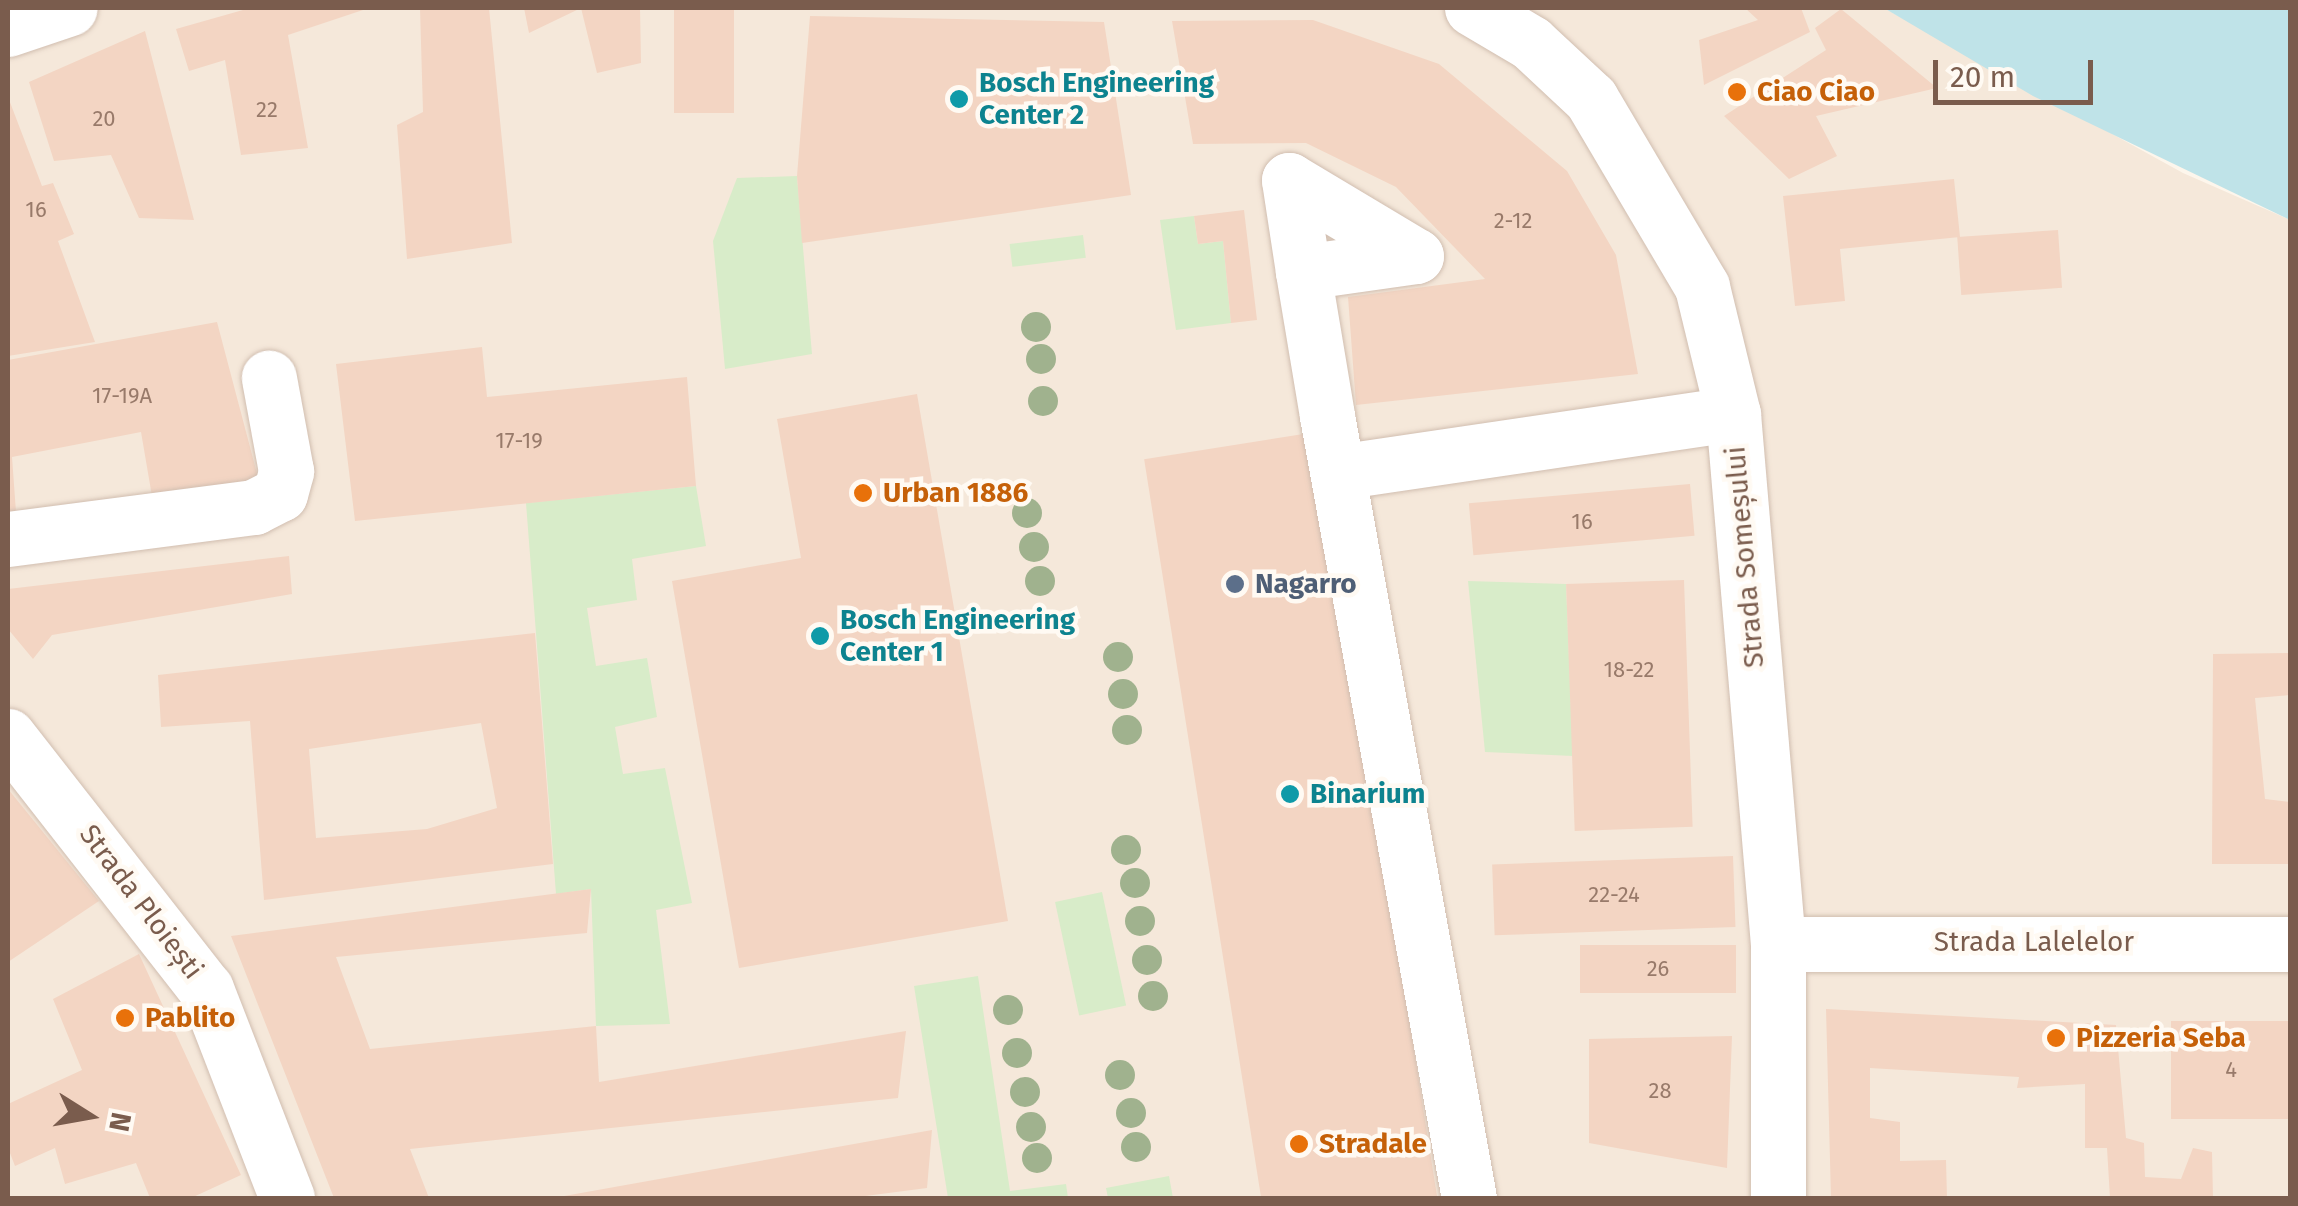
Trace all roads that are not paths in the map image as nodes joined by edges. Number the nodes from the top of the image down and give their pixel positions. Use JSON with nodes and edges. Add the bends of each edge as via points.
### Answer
{"nodes":[{"id":1,"x":70,"y":8,"type":"edge"},
{"id":2,"x":1472,"y":8,"type":"edge"},
{"id":3,"x":8,"y":30,"type":"edge"},
{"id":4,"x":1303,"y":272,"type":"dead end"},
{"id":5,"x":270,"y":378,"type":"dead end"},
{"id":6,"x":1733,"y":414,"type":"junction"},
{"id":7,"x":1338,"y":472,"type":"junction"},
{"id":8,"x":8,"y":539,"type":"edge"},
{"id":9,"x":8,"y":736,"type":"edge"},
{"id":10,"x":1778,"y":944,"type":"junction"},
{"id":11,"x":2290,"y":944,"type":"edge"},
{"id":12,"x":287,"y":1198,"type":"edge"},
{"id":13,"x":1470,"y":1198,"type":"edge"},
{"id":14,"x":1778,"y":1198,"type":"edge"}],
"edges":[{"from":1,"to":3,"type":"street"},
{"from":2,"to":6,"type":"street","name":"Strada Someșului","via":[[1531,43],[1591,100],[1620,144],[1702,287]]},
{"from":4,"to":7,"type":"street"},
{"from":5,"to":8,"type":"street","via":[[286,471],[280,494],[254,508]]},
{"from":6,"to":7,"type":"street"},
{"from":6,"to":10,"type":"street","name":"Strada Someșului"},
{"from":7,"to":13,"type":"street"},
{"from":9,"to":12,"type":"street","name":"Strada Ploiești","via":[[206,989]]},
{"from":10,"to":11,"type":"street","name":"Strada Lalelelor"},
{"from":10,"to":14,"type":"street","name":"Strada Someșului"}]}
